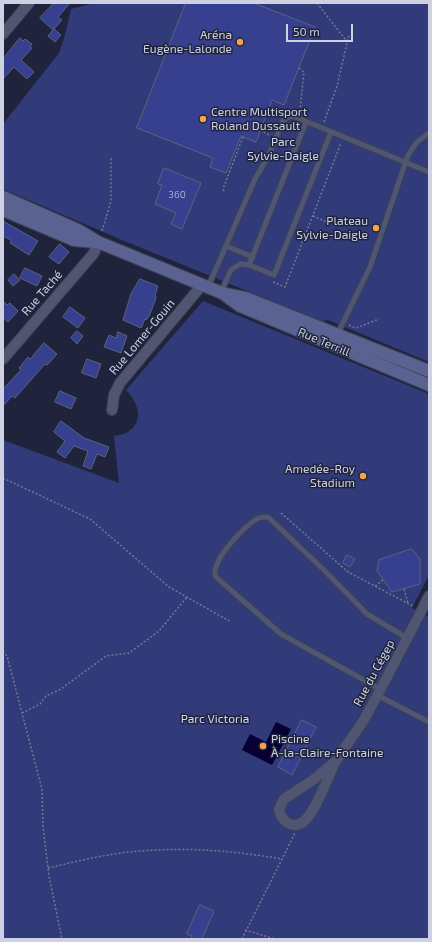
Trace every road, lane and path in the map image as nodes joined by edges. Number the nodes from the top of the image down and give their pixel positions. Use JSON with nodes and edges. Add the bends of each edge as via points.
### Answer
{"nodes":[{"id":1,"x":29,"y":3,"type":"edge"},
{"id":2,"x":317,"y":3,"type":"edge"},
{"id":3,"x":3,"y":34,"type":"edge"},
{"id":4,"x":349,"y":35,"type":"dead end"},
{"id":5,"x":348,"y":40,"type":"junction"},
{"id":6,"x":298,"y":68,"type":"dead end"},
{"id":7,"x":269,"y":109,"type":"dead end"},
{"id":8,"x":286,"y":119,"type":"junction"},
{"id":9,"x":299,"y":119,"type":"junction"},
{"id":10,"x":306,"y":122,"type":"junction"},
{"id":11,"x":322,"y":128,"type":"junction"},
{"id":12,"x":260,"y":130,"type":"dead end"},
{"id":13,"x":331,"y":132,"type":"junction"},
{"id":14,"x":429,"y":133,"type":"edge"},
{"id":15,"x":243,"y":137,"type":"dead end"},
{"id":16,"x":276,"y":138,"type":"junction"},
{"id":17,"x":111,"y":157,"type":"dead end"},
{"id":18,"x":406,"y":162,"type":"junction"},
{"id":19,"x":429,"y":172,"type":"edge"},
{"id":20,"x":224,"y":191,"type":"dead end"},
{"id":21,"x":3,"y":197,"type":"edge"},
{"id":22,"x":3,"y":210,"type":"edge"},
{"id":23,"x":312,"y":216,"type":"dead end"},
{"id":24,"x":327,"y":222,"type":"dead end"},
{"id":25,"x":98,"y":242,"type":"junction"},
{"id":26,"x":226,"y":246,"type":"junction"},
{"id":27,"x":253,"y":257,"type":"junction"},
{"id":28,"x":250,"y":265,"type":"junction"},
{"id":29,"x":205,"y":286,"type":"junction"},
{"id":30,"x":221,"y":293,"type":"junction"},
{"id":31,"x":379,"y":319,"type":"dead end"},
{"id":32,"x":343,"y":323,"type":"junction"},
{"id":33,"x":338,"y":334,"type":"junction"},
{"id":34,"x":332,"y":346,"type":"junction"},
{"id":35,"x":3,"y":359,"type":"edge"},
{"id":36,"x":429,"y":371,"type":"edge"},
{"id":37,"x":429,"y":385,"type":"edge"},
{"id":38,"x":112,"y":410,"type":"dead end"},
{"id":39,"x":3,"y":478,"type":"edge"},
{"id":40,"x":281,"y":514,"type":"dead end"},
{"id":41,"x":383,"y":580,"type":"dead end"},
{"id":42,"x":375,"y":586,"type":"junction"},
{"id":43,"x":404,"y":589,"type":"dead end"},
{"id":44,"x":429,"y":596,"type":"edge"},
{"id":45,"x":187,"y":597,"type":"junction"},
{"id":46,"x":408,"y":603,"type":"junction"},
{"id":47,"x":422,"y":610,"type":"junction"},
{"id":48,"x":231,"y":622,"type":"dead end"},
{"id":49,"x":407,"y":638,"type":"junction"},
{"id":50,"x":3,"y":651,"type":"edge"},
{"id":51,"x":378,"y":692,"type":"junction"},
{"id":52,"x":22,"y":713,"type":"junction"},
{"id":53,"x":429,"y":722,"type":"edge"},
{"id":54,"x":337,"y":760,"type":"junction"},
{"id":55,"x":299,"y":824,"type":"junction"},
{"id":56,"x":282,"y":859,"type":"junction"},
{"id":57,"x":48,"y":868,"type":"junction"},
{"id":58,"x":245,"y":930,"type":"junction"},
{"id":59,"x":62,"y":939,"type":"edge"},
{"id":60,"x":242,"y":939,"type":"edge"},
{"id":61,"x":275,"y":939,"type":"edge"}],
"edges":[{"from":1,"to":3,"type":"street"},
{"from":2,"to":5,"type":"path"},
{"from":4,"to":5,"type":"path"},
{"from":5,"to":11,"type":"path","via":[[337,86]]},
{"from":6,"to":9,"type":"path","via":[[304,72]]},
{"from":7,"to":8,"type":"path"},
{"from":8,"to":9,"type":"lane","via":[[293,116]]},
{"from":8,"to":16,"type":"lane"},
{"from":9,"to":10,"type":"lane"},
{"from":10,"to":11,"type":"lane"},
{"from":10,"to":27,"type":"lane"},
{"from":11,"to":13,"type":"lane"},
{"from":12,"to":16,"type":"path"},
{"from":13,"to":18,"type":"lane"},
{"from":13,"to":28,"type":"lane","via":[[274,275]]},
{"from":14,"to":18,"type":"lane","via":[[411,149]]},
{"from":15,"to":20,"type":"path"},
{"from":16,"to":26,"type":"lane"},
{"from":17,"to":25,"type":"path","via":[[111,201]]},
{"from":18,"to":19,"type":"lane"},
{"from":18,"to":32,"type":"lane","via":[[370,267]]},
{"from":21,"to":25,"type":"street","name":"Rue Terrill","via":[[78,230]]},
{"from":22,"to":25,"type":"street","name":"Rue Terrill","via":[[74,240]]},
{"from":23,"to":24,"type":"path"},
{"from":25,"to":29,"type":"street","name":"Rue Terrill"},
{"from":25,"to":35,"type":"street","name":"Rue Taché","via":[[94,253]]},
{"from":26,"to":27,"type":"lane"},
{"from":26,"to":29,"type":"lane"},
{"from":27,"to":28,"type":"lane"},
{"from":28,"to":30,"type":"lane","via":[[240,264],[231,270]]},
{"from":29,"to":30,"type":"street","name":"Rue Terrill"},
{"from":29,"to":38,"type":"street","name":"Rue Lomer-Gouin","via":[[120,383],[114,395]]},
{"from":30,"to":33,"type":"street","name":"Rue Terrill","via":[[246,298]]},
{"from":30,"to":34,"type":"street","name":"Rue Terrill","via":[[240,306]]},
{"from":31,"to":32,"type":"path","via":[[356,328]]},
{"from":32,"to":33,"type":"lane"},
{"from":33,"to":34,"type":"lane"},
{"from":33,"to":36,"type":"street","name":"Rue Terrill"},
{"from":34,"to":37,"type":"street","name":"Rue Terrill"},
{"from":39,"to":45,"type":"path","via":[[90,519],[169,587]]},
{"from":40,"to":42,"type":"path","via":[[340,566]]},
{"from":41,"to":42,"type":"path"},
{"from":42,"to":46,"type":"path"},
{"from":43,"to":46,"type":"path"},
{"from":44,"to":47,"type":"street","name":"Rue du Cégep"},
{"from":45,"to":48,"type":"path"},
{"from":45,"to":52,"type":"path","via":[[159,631],[129,653],[106,656],[61,689],[46,696],[40,704]]},
{"from":46,"to":47,"type":"path"},
{"from":47,"to":49,"type":"street","name":"Rue du Cégep"},
{"from":49,"to":51,"type":"street","name":"Rue du Cégep"},
{"from":49,"to":51,"type":"lane","via":[[367,614],[268,517],[259,518],[238,534],[225,550],[215,569],[216,577],[278,632]]},
{"from":50,"to":52,"type":"path","via":[[7,656]]},
{"from":51,"to":53,"type":"lane"},
{"from":51,"to":54,"type":"street","name":"Rue du Cégep"},
{"from":52,"to":57,"type":"path","via":[[42,788]]},
{"from":54,"to":55,"type":"street","name":"Rue du Cégep","via":[[308,817]]},
{"from":54,"to":55,"type":"street","name":"Rue du Cégep","via":[[281,803],[280,816],[285,822]]},
{"from":55,"to":56,"type":"path"},
{"from":56,"to":57,"type":"path","via":[[237,851],[141,850]]},
{"from":56,"to":58,"type":"path"},
{"from":57,"to":59,"type":"path"},
{"from":58,"to":60,"type":"path"},
{"from":58,"to":61,"type":"path"}]}
